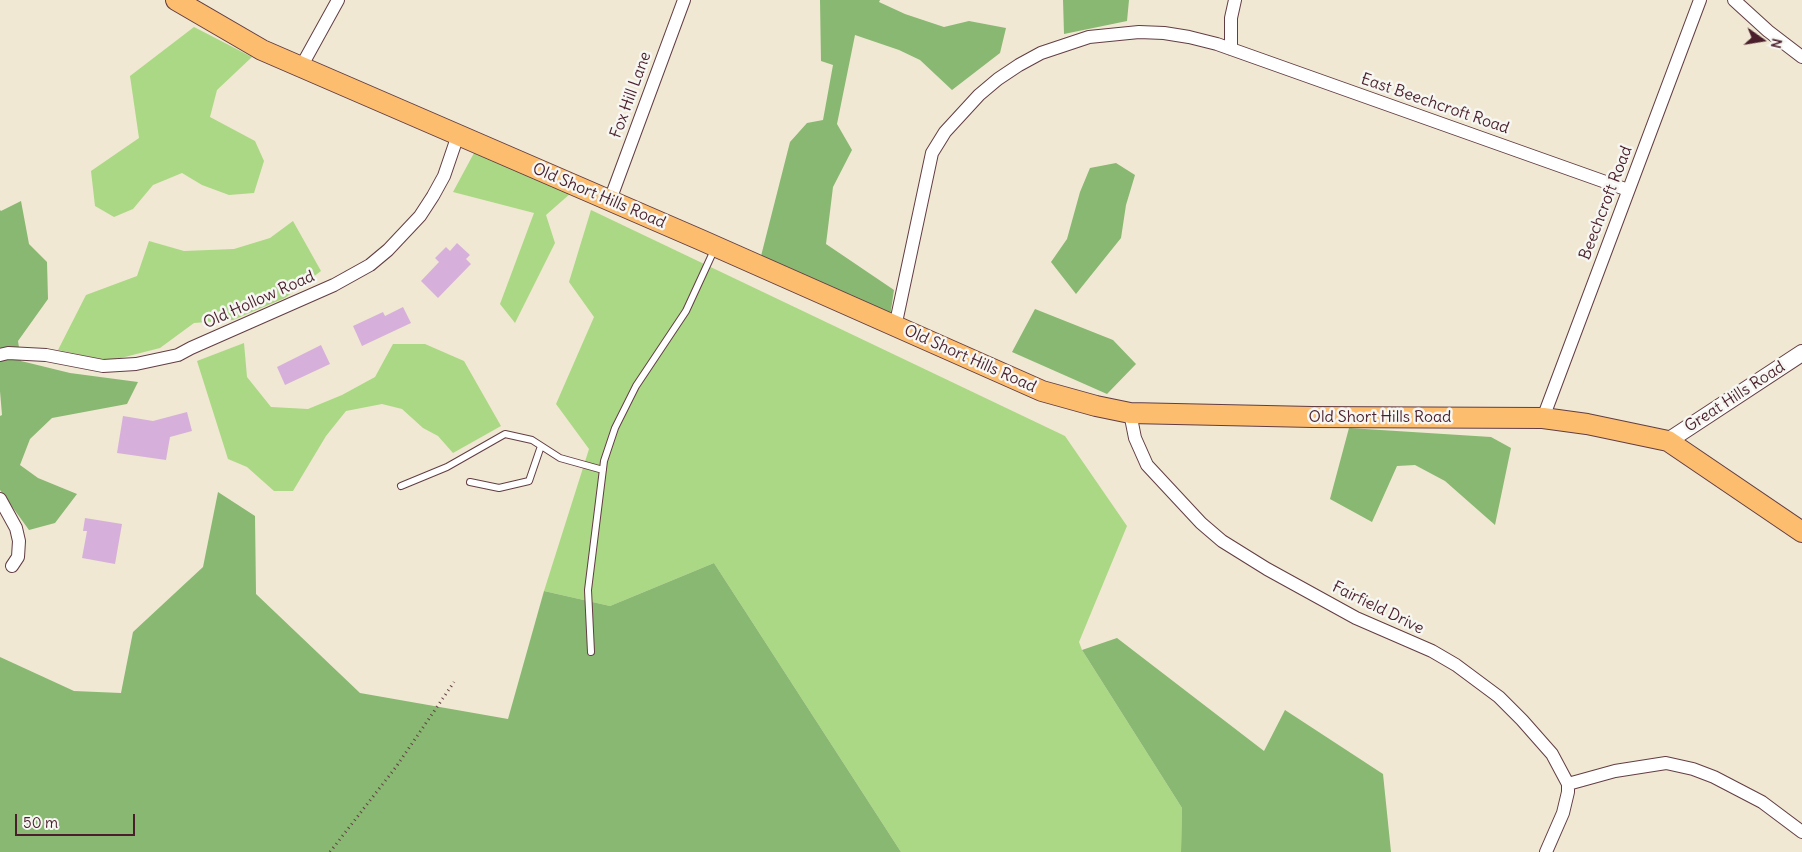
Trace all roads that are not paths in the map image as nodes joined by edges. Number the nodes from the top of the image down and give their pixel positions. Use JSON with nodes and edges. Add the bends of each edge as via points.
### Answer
{"nodes":[{"id":1,"x":176,"y":0,"type":"edge"},
{"id":2,"x":338,"y":0,"type":"edge"},
{"id":3,"x":684,"y":0,"type":"edge"},
{"id":4,"x":1235,"y":0,"type":"edge"},
{"id":5,"x":1700,"y":0,"type":"edge"},
{"id":6,"x":1734,"y":0,"type":"edge"},
{"id":7,"x":1231,"y":49,"type":"junction"},
{"id":8,"x":1802,"y":58,"type":"edge"},
{"id":9,"x":301,"y":67,"type":"junction"},
{"id":10,"x":458,"y":135,"type":"junction"},
{"id":11,"x":1628,"y":190,"type":"junction"},
{"id":12,"x":610,"y":200,"type":"junction"},
{"id":13,"x":716,"y":247,"type":"junction"},
{"id":14,"x":895,"y":326,"type":"junction"},
{"id":15,"x":1802,"y":353,"type":"edge"},
{"id":16,"x":0,"y":355,"type":"edge"},
{"id":17,"x":1130,"y":413,"type":"junction"},
{"id":18,"x":1543,"y":418,"type":"junction"},
{"id":19,"x":1668,"y":441,"type":"junction"},
{"id":20,"x":541,"y":446,"type":"junction"},
{"id":21,"x":603,"y":470,"type":"junction"},
{"id":22,"x":470,"y":482,"type":"dead end"},
{"id":23,"x":401,"y":486,"type":"dead end"},
{"id":24,"x":0,"y":499,"type":"edge"},
{"id":25,"x":1802,"y":532,"type":"edge"},
{"id":26,"x":12,"y":566,"type":"dead end"},
{"id":27,"x":591,"y":652,"type":"dead end"},
{"id":28,"x":1568,"y":784,"type":"junction"},
{"id":29,"x":1802,"y":832,"type":"edge"},
{"id":30,"x":1546,"y":852,"type":"edge"}],
"edges":[{"from":1,"to":9,"type":"main road","name":"Old Short Hills Road","via":[[262,50]]},
{"from":2,"to":9,"type":"street"},
{"from":3,"to":12,"type":"street","name":"Fox Hill Lane"},
{"from":4,"to":7,"type":"street","via":[[1231,18]]},
{"from":5,"to":11,"type":"street","name":"Beechcroft Road"},
{"from":6,"to":8,"type":"street"},
{"from":7,"to":11,"type":"street","name":"East Beechcroft Road"},
{"from":7,"to":14,"type":"street","name":"East Beechcroft Road","via":[[1164,33],[1114,33],[1089,37],[1022,63],[978,95],[932,153]]},
{"from":9,"to":10,"type":"main road","name":"Old Short Hills Road"},
{"from":10,"to":12,"type":"main road","name":"Old Short Hills Road"},
{"from":10,"to":16,"type":"street","name":"Old Hollow Road","via":[[444,176],[420,216],[370,265],[334,285],[178,355],[136,364],[103,366],[46,356]]},
{"from":11,"to":18,"type":"street","name":"Beechcroft Road"},
{"from":12,"to":13,"type":"main road","name":"Old Short Hills Road"},
{"from":13,"to":14,"type":"main road","name":"Old Short Hills Road"},
{"from":13,"to":21,"type":"lane","via":[[686,311],[636,386],[615,428]]},
{"from":14,"to":17,"type":"main road","name":"Old Short Hills Road","via":[[1042,391]]},
{"from":15,"to":19,"type":"street","name":"Great Hills Road"},
{"from":17,"to":18,"type":"main road","name":"Old Short Hills Road"},
{"from":17,"to":28,"type":"street","name":"Fairfield Drive","via":[[1135,438],[1147,465],[1222,541],[1356,618],[1432,651],[1476,679],[1499,697],[1540,740],[1552,754]]},
{"from":18,"to":19,"type":"main road","name":"Old Short Hills Road"},
{"from":19,"to":25,"type":"main road","name":"Old Short Hills Road"},
{"from":20,"to":21,"type":"lane","via":[[560,458]]},
{"from":20,"to":22,"type":"lane","via":[[529,481],[499,488]]},
{"from":20,"to":23,"type":"lane","via":[[532,440],[505,434],[447,466]]},
{"from":21,"to":27,"type":"lane","via":[[588,590]]},
{"from":24,"to":26,"type":"street","via":[[16,528],[19,541],[18,557]]},
{"from":28,"to":29,"type":"street","via":[[1615,771],[1666,763],[1693,769],[1762,802]]},
{"from":28,"to":30,"type":"street","via":[[1563,813]]}]}
